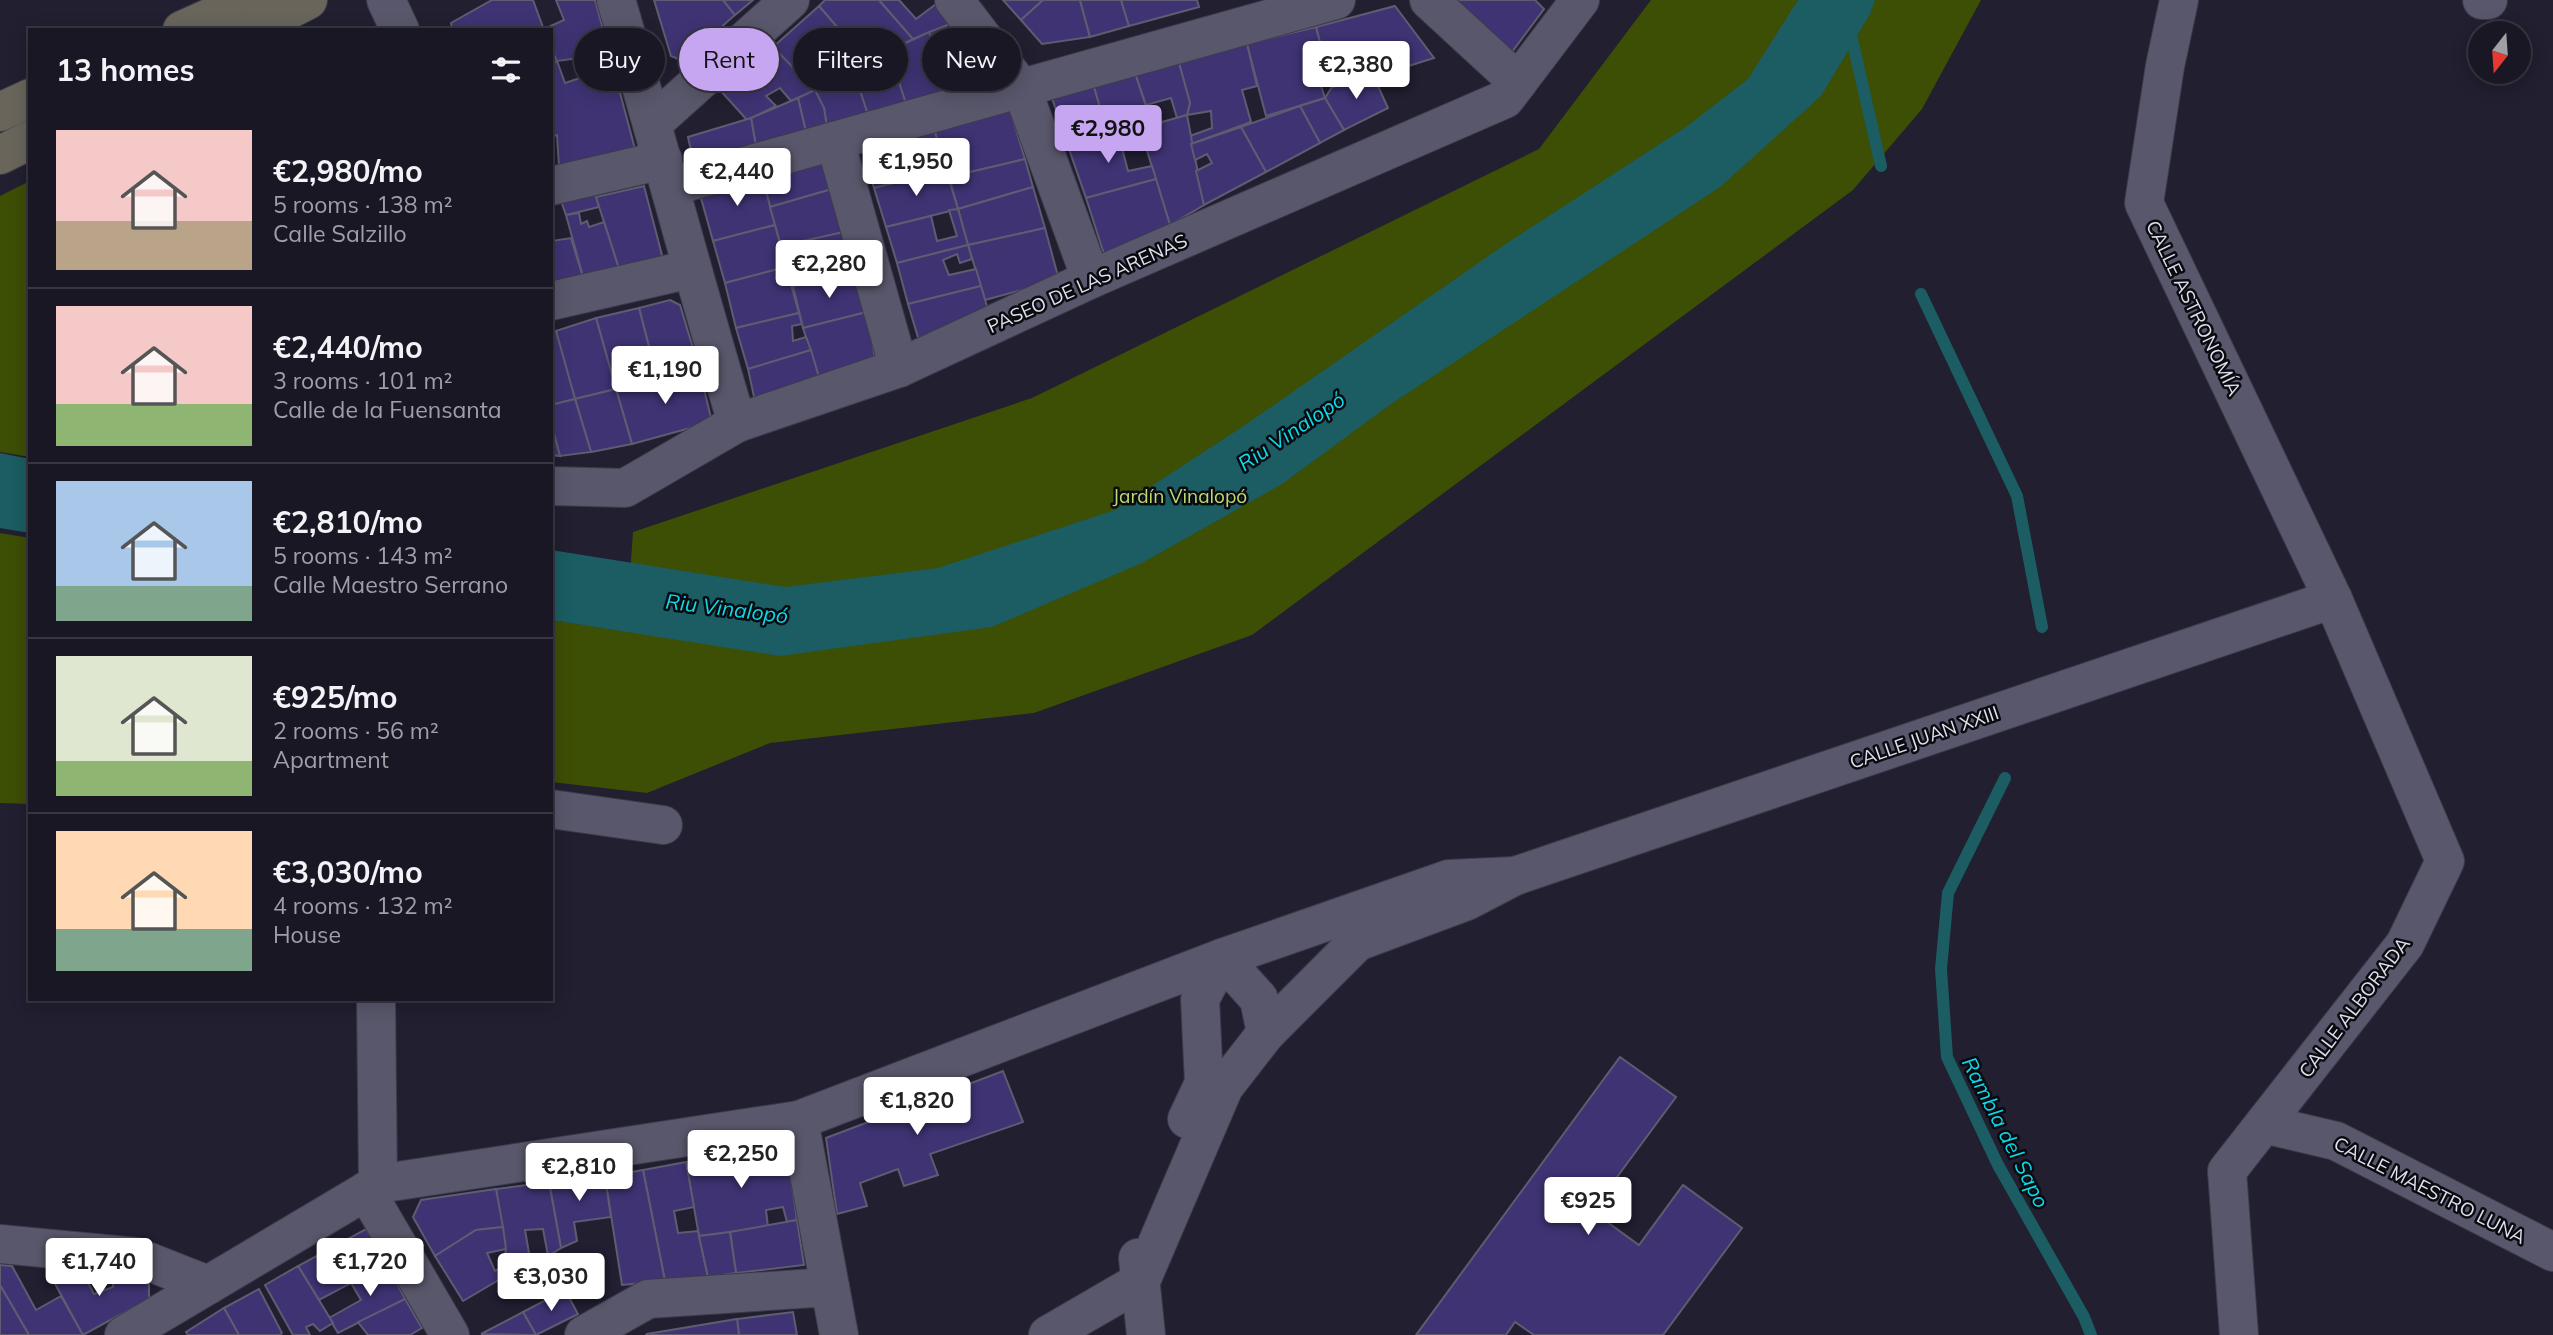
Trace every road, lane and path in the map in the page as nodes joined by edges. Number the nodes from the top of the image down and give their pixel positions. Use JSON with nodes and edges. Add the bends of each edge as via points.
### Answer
{"nodes":[{"id":1,"x":249,"y":0,"type":"edge"},
{"id":2,"x":308,"y":0,"type":"edge"},
{"id":3,"x":386,"y":0,"type":"edge"},
{"id":4,"x":617,"y":0,"type":"edge"},
{"id":5,"x":790,"y":0,"type":"edge"},
{"id":6,"x":954,"y":0,"type":"edge"},
{"id":7,"x":1336,"y":0,"type":"edge"},
{"id":8,"x":1429,"y":0,"type":"edge"},
{"id":9,"x":1580,"y":0,"type":"edge"},
{"id":10,"x":2179,"y":0,"type":"edge"},
{"id":11,"x":2482,"y":0,"type":"edge"},
{"id":12,"x":2488,"y":0,"type":"edge"},
{"id":13,"x":1227,"y":15,"type":"edge"},
{"id":14,"x":186,"y":28,"type":"edge"},
{"id":15,"x":254,"y":28,"type":"edge"},
{"id":16,"x":399,"y":28,"type":"edge"},
{"id":17,"x":1518,"y":82,"type":"junction"},
{"id":18,"x":1022,"y":89,"type":"junction"},
{"id":19,"x":28,"y":100,"type":"edge"},
{"id":20,"x":0,"y":112,"type":"edge"},
{"id":21,"x":653,"y":122,"type":"junction"},
{"id":22,"x":28,"y":141,"type":"edge"},
{"id":23,"x":835,"y":141,"type":"junction"},
{"id":24,"x":0,"y":155,"type":"edge"},
{"id":25,"x":666,"y":174,"type":"junction"},
{"id":26,"x":553,"y":186,"type":"edge"},
{"id":27,"x":691,"y":270,"type":"junction"},
{"id":28,"x":1091,"y":279,"type":"junction"},
{"id":29,"x":553,"y":301,"type":"edge"},
{"id":30,"x":899,"y":368,"type":"junction"},
{"id":31,"x":737,"y":423,"type":"junction"},
{"id":32,"x":553,"y":486,"type":"edge"},
{"id":33,"x":2333,"y":598,"type":"junction"},
{"id":34,"x":553,"y":809,"type":"edge"},
{"id":35,"x":663,"y":825,"type":"dead end"},
{"id":36,"x":1515,"y":876,"type":"junction"},
{"id":37,"x":1222,"y":958,"type":"junction"},
{"id":38,"x":376,"y":1001,"type":"edge"},
{"id":39,"x":1266,"y":1033,"type":"junction"},
{"id":40,"x":799,"y":1120,"type":"junction"},
{"id":41,"x":2264,"y":1124,"type":"junction"},
{"id":42,"x":372,"y":1187,"type":"junction"},
{"id":43,"x":0,"y":1244,"type":"edge"},
{"id":44,"x":2553,"y":1252,"type":"edge"},
{"id":45,"x":1141,"y":1281,"type":"junction"},
{"id":46,"x":208,"y":1285,"type":"junction"},
{"id":47,"x":830,"y":1287,"type":"junction"},
{"id":48,"x":124,"y":1335,"type":"edge"},
{"id":49,"x":450,"y":1335,"type":"edge"},
{"id":50,"x":584,"y":1335,"type":"edge"},
{"id":51,"x":839,"y":1335,"type":"edge"},
{"id":52,"x":1048,"y":1335,"type":"edge"},
{"id":53,"x":1146,"y":1335,"type":"edge"},
{"id":54,"x":2239,"y":1335,"type":"edge"}],
"edges":[{"from":1,"to":14,"type":"street"},
{"from":2,"to":15,"type":"street"},
{"from":3,"to":16,"type":"street"},
{"from":4,"to":21,"type":"street"},
{"from":5,"to":21,"type":"street"},
{"from":6,"to":18,"type":"street"},
{"from":7,"to":13,"type":"street"},
{"from":8,"to":17,"type":"street"},
{"from":9,"to":17,"type":"street","name":"PASEO DE LAS ARENAS"},
{"from":10,"to":33,"type":"street","name":"CALLE ASTRONOMÍA","via":[[2144,203]]},
{"from":11,"to":12,"type":"street"},
{"from":13,"to":18,"type":"street"},
{"from":17,"to":28,"type":"street","name":"PASEO DE LAS ARENAS","via":[[1505,99]]},
{"from":18,"to":23,"type":"street"},
{"from":18,"to":28,"type":"street"},
{"from":19,"to":20,"type":"street"},
{"from":21,"to":25,"type":"street"},
{"from":22,"to":24,"type":"street"},
{"from":23,"to":25,"type":"street"},
{"from":23,"to":30,"type":"street"},
{"from":25,"to":26,"type":"street"},
{"from":25,"to":27,"type":"street"},
{"from":27,"to":29,"type":"street"},
{"from":27,"to":31,"type":"street"},
{"from":28,"to":30,"type":"street","name":"PASEO DE LAS ARENAS"},
{"from":30,"to":31,"type":"street","name":"PASEO DE LAS ARENAS"},
{"from":31,"to":32,"type":"street","name":"PASEO DE LAS ARENAS","via":[[625,488]]},
{"from":33,"to":36,"type":"street","name":"CALLE JUAN XXIII"},
{"from":33,"to":41,"type":"street","name":"CALLE ALBORADA","via":[[2445,861],[2406,944]]},
{"from":34,"to":35,"type":"street"},
{"from":36,"to":37,"type":"street","via":[[1449,879]]},
{"from":36,"to":39,"type":"street","via":[[1467,901],[1357,942]]},
{"from":37,"to":39,"type":"street","via":[[1259,999]]},
{"from":37,"to":40,"type":"street"},
{"from":37,"to":45,"type":"street","via":[[1200,999],[1204,1083],[1134,1230]]},
{"from":38,"to":42,"type":"street"},
{"from":39,"to":45,"type":"street","via":[[1224,1087]]},
{"from":40,"to":42,"type":"street"},
{"from":40,"to":47,"type":"street"},
{"from":41,"to":44,"type":"street","name":"CALLE MAESTRO LUNA","via":[[2336,1141]]},
{"from":41,"to":54,"type":"street","name":"CALLE ALBORADA","via":[[2227,1171]]},
{"from":42,"to":46,"type":"street"},
{"from":42,"to":49,"type":"street"},
{"from":43,"to":46,"type":"street","via":[[137,1257]]},
{"from":45,"to":52,"type":"street"},
{"from":45,"to":53,"type":"street"},
{"from":46,"to":48,"type":"street"},
{"from":47,"to":50,"type":"street","via":[[648,1299]]},
{"from":47,"to":51,"type":"street"}]}
